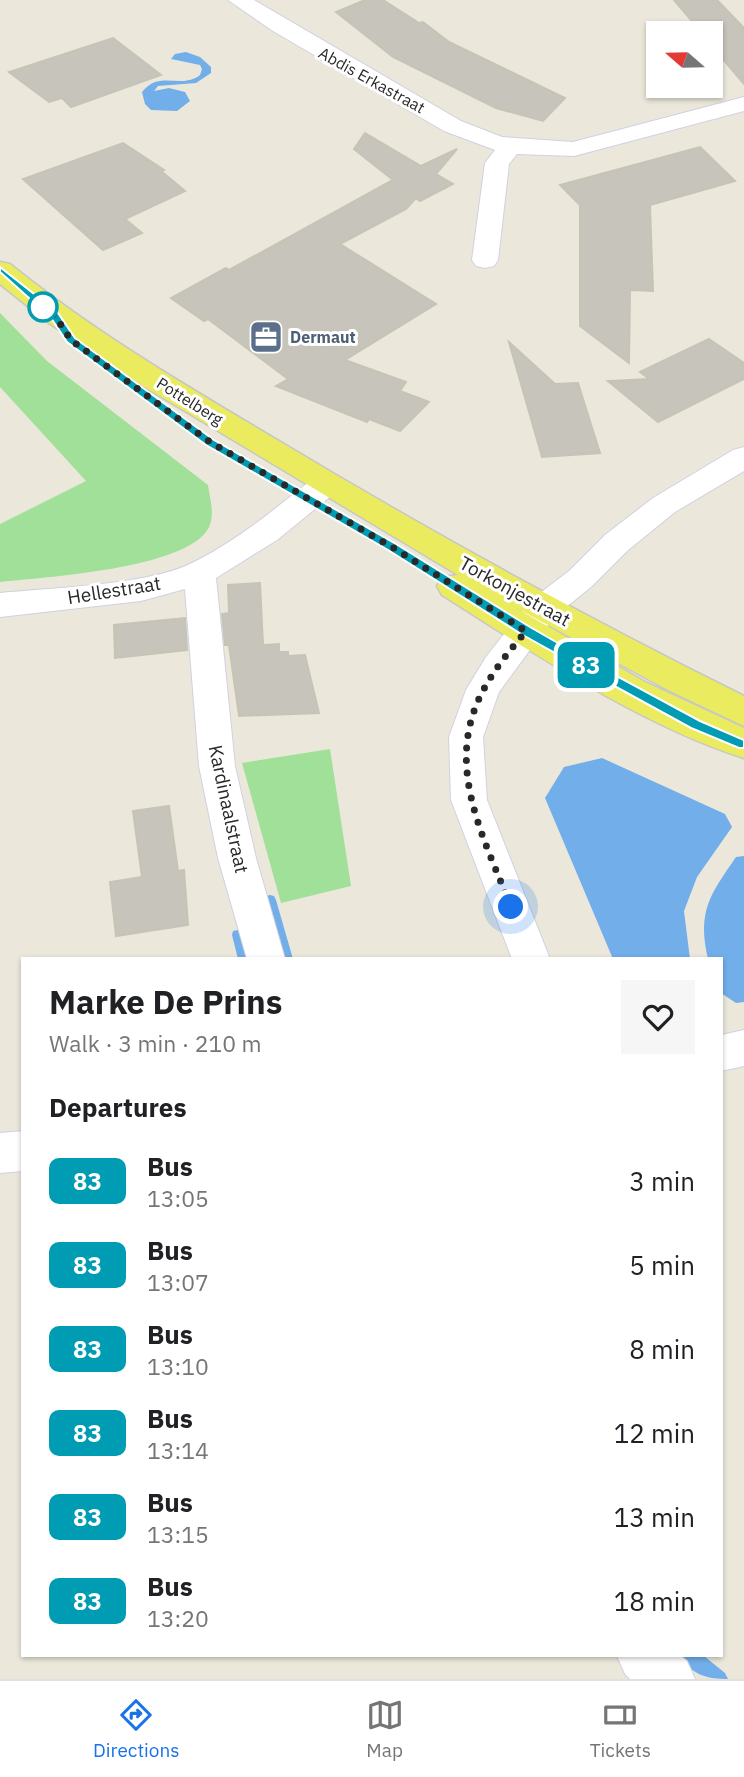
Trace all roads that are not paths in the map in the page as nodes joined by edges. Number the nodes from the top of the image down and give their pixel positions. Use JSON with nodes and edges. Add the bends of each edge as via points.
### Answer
{"nodes":[{"id":1,"x":239,"y":0,"type":"edge"},
{"id":2,"x":744,"y":104,"type":"edge"},
{"id":3,"x":511,"y":146,"type":"junction"},
{"id":4,"x":485,"y":260,"type":"dead end"},
{"id":5,"x":0,"y":270,"type":"edge"},
{"id":6,"x":744,"y":457,"type":"edge"},
{"id":7,"x":317,"y":492,"type":"junction"},
{"id":8,"x":200,"y":573,"type":"junction"},
{"id":9,"x":0,"y":605,"type":"edge"},
{"id":10,"x":534,"y":619,"type":"junction"},
{"id":11,"x":744,"y":712,"type":"edge"},
{"id":12,"x":744,"y":744,"type":"edge"},
{"id":13,"x":265,"y":957,"type":"edge"},
{"id":14,"x":530,"y":957,"type":"edge"},
{"id":15,"x":744,"y":1048,"type":"edge"},
{"id":16,"x":723,"y":1053,"type":"edge"},
{"id":17,"x":21,"y":1151,"type":"edge"},
{"id":18,"x":0,"y":1153,"type":"edge"},
{"id":19,"x":644,"y":1657,"type":"edge"},
{"id":20,"x":669,"y":1679,"type":"edge"}],
"edges":[{"from":1,"to":3,"type":"street","name":"Abdis Erkastraat","via":[[461,129]]},
{"from":2,"to":3,"type":"street","name":"Abdis Erkastraat","via":[[574,149]]},
{"from":3,"to":4,"type":"street","via":[[497,163]]},
{"from":5,"to":7,"type":"main road","name":"Pottelberg","via":[[55,316]]},
{"from":6,"to":10,"type":"street","via":[[664,505],[615,543]]},
{"from":7,"to":8,"type":"street","name":"Hellestraat","via":[[266,532]]},
{"from":7,"to":10,"type":"main road","name":"Torkonjestraat","via":[[392,547]]},
{"from":8,"to":9,"type":"street","name":"Hellestraat","via":[[141,590]]},
{"from":8,"to":13,"type":"street","name":"Kardinaalstraat","via":[[217,766]]},
{"from":10,"to":11,"type":"main road","name":"Torkonjestraat"},
{"from":10,"to":12,"type":"main road","name":"Torkonjestraat","via":[[695,724]]},
{"from":10,"to":14,"type":"street","via":[[483,690],[466,737],[469,800]]},
{"from":15,"to":16,"type":"street"},
{"from":17,"to":18,"type":"street"},
{"from":19,"to":20,"type":"street"}]}
